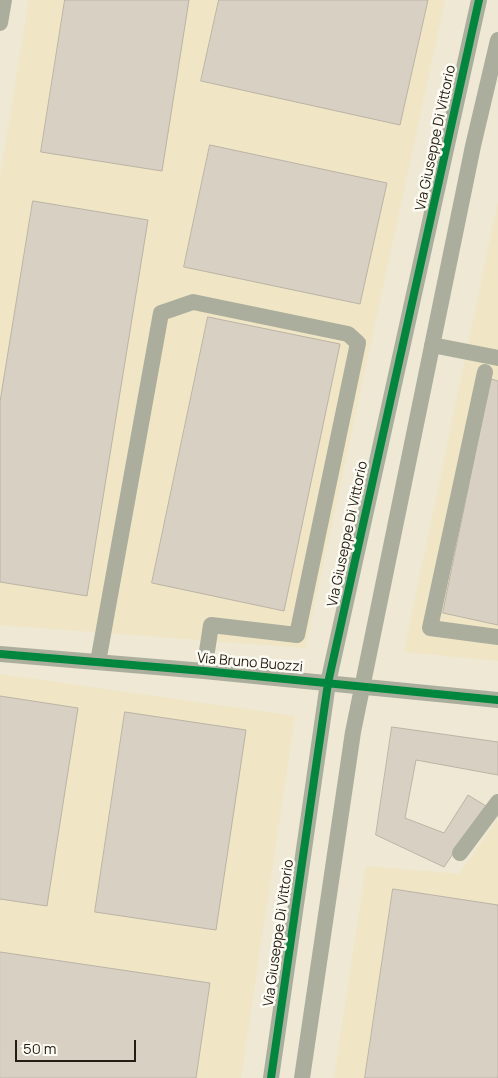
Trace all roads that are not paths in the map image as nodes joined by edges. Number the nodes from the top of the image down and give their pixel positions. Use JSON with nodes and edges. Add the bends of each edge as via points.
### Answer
{"nodes":[{"id":1,"x":4,"y":0,"type":"edge"},
{"id":2,"x":479,"y":0,"type":"edge"},
{"id":3,"x":0,"y":23,"type":"edge"},
{"id":4,"x":498,"y":40,"type":"edge"},
{"id":5,"x":432,"y":345,"type":"junction"},
{"id":6,"x":498,"y":358,"type":"edge"},
{"id":7,"x":485,"y":372,"type":"dead end"},
{"id":8,"x":498,"y":637,"type":"edge"},
{"id":9,"x":0,"y":654,"type":"edge"},
{"id":10,"x":98,"y":662,"type":"junction"},
{"id":11,"x":204,"y":671,"type":"junction"},
{"id":12,"x":328,"y":683,"type":"junction"},
{"id":13,"x":362,"y":687,"type":"junction"},
{"id":14,"x":498,"y":700,"type":"edge"},
{"id":15,"x":498,"y":802,"type":"edge"},
{"id":16,"x":460,"y":853,"type":"dead end"},
{"id":17,"x":271,"y":1078,"type":"edge"},
{"id":18,"x":302,"y":1078,"type":"edge"}],
"edges":[{"from":1,"to":3,"type":"street"},
{"from":2,"to":12,"type":"street","name":"Via Giuseppe Di Vittorio"},
{"from":4,"to":5,"type":"street"},
{"from":5,"to":6,"type":"street"},
{"from":5,"to":13,"type":"street"},
{"from":7,"to":8,"type":"street","via":[[430,628]]},
{"from":9,"to":10,"type":"street","name":"Via Bruno Buozzi"},
{"from":10,"to":11,"type":"street","name":"Via Bruno Buozzi"},
{"from":10,"to":11,"type":"street","via":[[161,313],[193,302],[348,334],[358,343],[297,635],[211,625]]},
{"from":11,"to":12,"type":"street","name":"Via Bruno Buozzi"},
{"from":12,"to":13,"type":"street","name":"Via Bruno Buozzi"},
{"from":12,"to":17,"type":"street","name":"Via Giuseppe Di Vittorio"},
{"from":13,"to":14,"type":"street","name":"Via Bruno Buozzi"},
{"from":13,"to":18,"type":"street"},
{"from":15,"to":16,"type":"street"}]}
